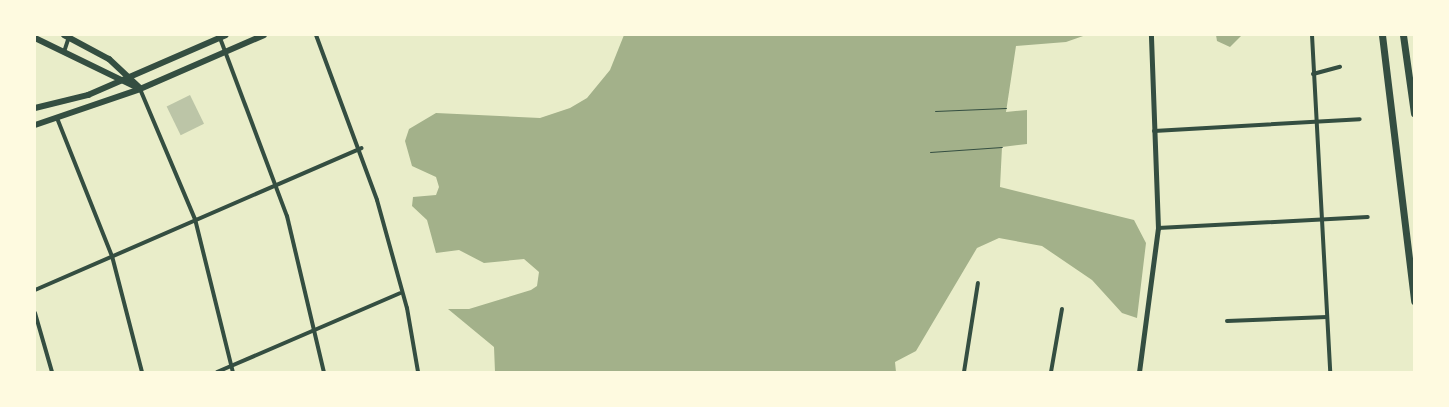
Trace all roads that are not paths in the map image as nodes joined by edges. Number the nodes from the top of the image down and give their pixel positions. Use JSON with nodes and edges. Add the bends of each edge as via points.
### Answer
{"nodes":[{"id":1,"x":264,"y":35,"type":"edge"},
{"id":2,"x":316,"y":35,"type":"edge"},
{"id":3,"x":1151,"y":35,"type":"edge"},
{"id":4,"x":1312,"y":35,"type":"edge"},
{"id":5,"x":1382,"y":35,"type":"edge"},
{"id":6,"x":1403,"y":35,"type":"edge"},
{"id":7,"x":67,"y":36,"type":"edge"},
{"id":8,"x":223,"y":36,"type":"edge"},
{"id":9,"x":35,"y":38,"type":"edge"},
{"id":10,"x":63,"y":52,"type":"junction"},
{"id":11,"x":226,"y":52,"type":"junction"},
{"id":12,"x":1340,"y":67,"type":"dead end"},
{"id":13,"x":1313,"y":74,"type":"junction"},
{"id":14,"x":130,"y":77,"type":"junction"},
{"id":15,"x":121,"y":81,"type":"junction"},
{"id":16,"x":140,"y":89,"type":"junction"},
{"id":17,"x":35,"y":108,"type":"edge"},
{"id":18,"x":1414,"y":113,"type":"edge"},
{"id":19,"x":57,"y":118,"type":"junction"},
{"id":20,"x":1360,"y":119,"type":"dead end"},
{"id":21,"x":1316,"y":122,"type":"junction"},
{"id":22,"x":35,"y":125,"type":"edge"},
{"id":23,"x":1154,"y":131,"type":"junction"},
{"id":24,"x":361,"y":148,"type":"junction"},
{"id":25,"x":277,"y":184,"type":"junction"},
{"id":26,"x":1368,"y":217,"type":"dead end"},
{"id":27,"x":195,"y":219,"type":"junction"},
{"id":28,"x":1321,"y":219,"type":"junction"},
{"id":29,"x":1158,"y":228,"type":"junction"},
{"id":30,"x":112,"y":256,"type":"junction"},
{"id":31,"x":978,"y":283,"type":"dead end"},
{"id":32,"x":35,"y":290,"type":"edge"},
{"id":33,"x":400,"y":293,"type":"junction"},
{"id":34,"x":1414,"y":301,"type":"edge"},
{"id":35,"x":1062,"y":309,"type":"dead end"},
{"id":36,"x":35,"y":313,"type":"edge"},
{"id":37,"x":1326,"y":317,"type":"junction"},
{"id":38,"x":1228,"y":321,"type":"dead end"},
{"id":39,"x":316,"y":329,"type":"junction"},
{"id":40,"x":232,"y":366,"type":"junction"},
{"id":41,"x":52,"y":372,"type":"edge"},
{"id":42,"x":142,"y":372,"type":"edge"},
{"id":43,"x":217,"y":372,"type":"edge"},
{"id":44,"x":233,"y":372,"type":"edge"},
{"id":45,"x":324,"y":372,"type":"edge"},
{"id":46,"x":418,"y":372,"type":"edge"},
{"id":47,"x":964,"y":372,"type":"edge"},
{"id":48,"x":1051,"y":372,"type":"edge"},
{"id":49,"x":1140,"y":372,"type":"edge"},
{"id":50,"x":1330,"y":372,"type":"edge"}],
"edges":[{"from":1,"to":11,"type":"main road"},
{"from":2,"to":24,"type":"street"},
{"from":3,"to":23,"type":"street"},
{"from":4,"to":13,"type":"street"},
{"from":5,"to":34,"type":"highway"},
{"from":6,"to":18,"type":"highway"},
{"from":7,"to":10,"type":"street"},
{"from":7,"to":14,"type":"main road","via":[[104,56]]},
{"from":8,"to":11,"type":"street"},
{"from":8,"to":14,"type":"main road"},
{"from":9,"to":10,"type":"main road"},
{"from":10,"to":15,"type":"main road"},
{"from":11,"to":16,"type":"main road"},
{"from":11,"to":25,"type":"street"},
{"from":12,"to":13,"type":"street"},
{"from":13,"to":21,"type":"street"},
{"from":14,"to":15,"type":"main road"},
{"from":14,"to":16,"type":"main road"},
{"from":15,"to":16,"type":"main road"},
{"from":15,"to":17,"type":"main road"},
{"from":16,"to":19,"type":"main road"},
{"from":16,"to":27,"type":"street"},
{"from":19,"to":22,"type":"main road"},
{"from":19,"to":30,"type":"street"},
{"from":20,"to":21,"type":"street"},
{"from":21,"to":23,"type":"street"},
{"from":21,"to":28,"type":"street"},
{"from":23,"to":29,"type":"street"},
{"from":24,"to":25,"type":"street"},
{"from":24,"to":33,"type":"street"},
{"from":25,"to":27,"type":"street"},
{"from":25,"to":39,"type":"street"},
{"from":26,"to":28,"type":"street"},
{"from":27,"to":30,"type":"street"},
{"from":27,"to":40,"type":"street"},
{"from":28,"to":29,"type":"street"},
{"from":28,"to":37,"type":"street"},
{"from":29,"to":49,"type":"street"},
{"from":30,"to":32,"type":"street"},
{"from":30,"to":42,"type":"street"},
{"from":31,"to":47,"type":"street"},
{"from":33,"to":39,"type":"street"},
{"from":33,"to":46,"type":"street","via":[[407,308]]},
{"from":35,"to":48,"type":"street"},
{"from":36,"to":41,"type":"street"},
{"from":37,"to":38,"type":"street"},
{"from":37,"to":50,"type":"street"},
{"from":39,"to":40,"type":"street"},
{"from":39,"to":45,"type":"street"},
{"from":40,"to":43,"type":"street"},
{"from":40,"to":44,"type":"street"}]}
